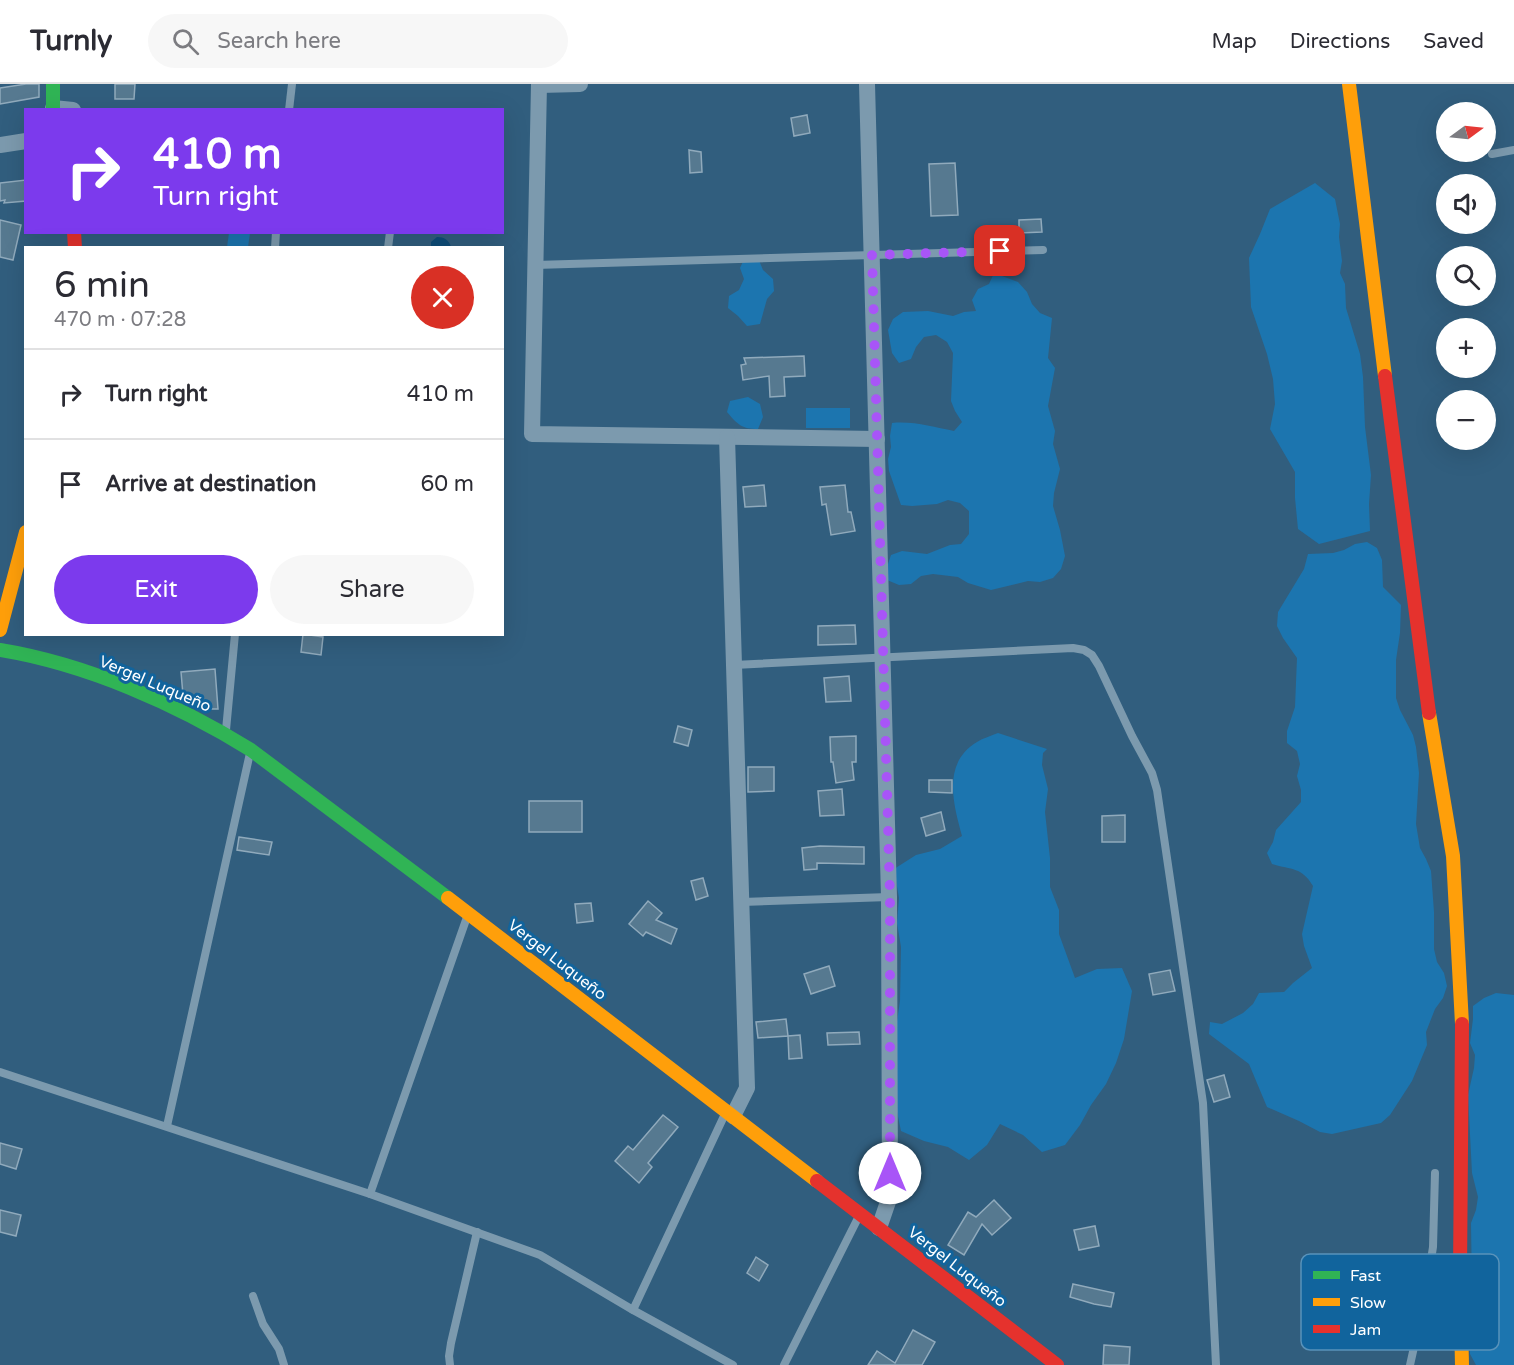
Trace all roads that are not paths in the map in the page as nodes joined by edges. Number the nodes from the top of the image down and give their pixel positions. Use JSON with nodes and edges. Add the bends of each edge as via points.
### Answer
{"nodes":[{"id":1,"x":52,"y":84,"type":"edge"},
{"id":2,"x":292,"y":84,"type":"edge"},
{"id":3,"x":580,"y":84,"type":"edge"},
{"id":4,"x":867,"y":84,"type":"edge"},
{"id":5,"x":1349,"y":84,"type":"edge"},
{"id":6,"x":539,"y":85,"type":"edge"},
{"id":7,"x":53,"y":108,"type":"edge"},
{"id":8,"x":289,"y":108,"type":"edge"},
{"id":9,"x":24,"y":141,"type":"edge"},
{"id":10,"x":0,"y":145,"type":"edge"},
{"id":11,"x":1514,"y":150,"type":"edge"},
{"id":12,"x":1496,"y":153,"type":"edge"},
{"id":13,"x":1042,"y":250,"type":"dead end"},
{"id":14,"x":872,"y":255,"type":"junction"},
{"id":15,"x":535,"y":265,"type":"junction"},
{"id":16,"x":727,"y":437,"type":"junction"},
{"id":17,"x":877,"y":439,"type":"junction"},
{"id":18,"x":24,"y":540,"type":"edge"},
{"id":19,"x":0,"y":630,"type":"edge"},
{"id":20,"x":235,"y":636,"type":"edge"},
{"id":21,"x":0,"y":650,"type":"edge"},
{"id":22,"x":884,"y":658,"type":"junction"},
{"id":23,"x":734,"y":665,"type":"junction"},
{"id":24,"x":225,"y":733,"type":"junction"},
{"id":25,"x":251,"y":750,"type":"junction"},
{"id":26,"x":890,"y":897,"type":"junction"},
{"id":27,"x":742,"y":902,"type":"junction"},
{"id":28,"x":468,"y":912,"type":"junction"},
{"id":29,"x":0,"y":1072,"type":"edge"},
{"id":30,"x":730,"y":1114,"type":"junction"},
{"id":31,"x":167,"y":1126,"type":"junction"},
{"id":32,"x":1435,"y":1173,"type":"dead end"},
{"id":33,"x":370,"y":1194,"type":"junction"},
{"id":34,"x":861,"y":1213,"type":"junction"},
{"id":35,"x":879,"y":1228,"type":"junction"},
{"id":36,"x":477,"y":1232,"type":"junction"},
{"id":37,"x":1432,"y":1254,"type":"edge"},
{"id":38,"x":1460,"y":1254,"type":"edge"},
{"id":39,"x":253,"y":1296,"type":"dead end"},
{"id":40,"x":633,"y":1310,"type":"junction"},
{"id":41,"x":1413,"y":1350,"type":"edge"},
{"id":42,"x":1462,"y":1350,"type":"edge"},
{"id":43,"x":284,"y":1365,"type":"edge"},
{"id":44,"x":450,"y":1365,"type":"edge"},
{"id":45,"x":732,"y":1365,"type":"edge"},
{"id":46,"x":784,"y":1365,"type":"edge"},
{"id":47,"x":1057,"y":1365,"type":"edge"},
{"id":48,"x":1216,"y":1365,"type":"edge"},
{"id":49,"x":1410,"y":1365,"type":"edge"},
{"id":50,"x":1462,"y":1365,"type":"edge"}],
"edges":[{"from":1,"to":7,"type":"street"},
{"from":2,"to":8,"type":"lane"},
{"from":3,"to":6,"type":"street"},
{"from":4,"to":14,"type":"street"},
{"from":5,"to":38,"type":"street","via":[[1430,720],[1453,856],[1462,1011]]},
{"from":6,"to":15,"type":"street"},
{"from":9,"to":10,"type":"street"},
{"from":11,"to":12,"type":"lane"},
{"from":13,"to":14,"type":"lane"},
{"from":14,"to":15,"type":"lane"},
{"from":14,"to":17,"type":"street"},
{"from":15,"to":16,"type":"street","via":[[531,434]]},
{"from":16,"to":17,"type":"street"},
{"from":16,"to":23,"type":"street"},
{"from":17,"to":22,"type":"street"},
{"from":18,"to":19,"type":"street"},
{"from":20,"to":24,"type":"lane"},
{"from":21,"to":24,"type":"street","name":"Vergel Luqueño","via":[[90,674],[185,712]]},
{"from":22,"to":23,"type":"lane"},
{"from":22,"to":26,"type":"street"},
{"from":22,"to":48,"type":"lane","via":[[1084,650],[1099,666],[1152,773],[1203,1103]]},
{"from":23,"to":27,"type":"street"},
{"from":24,"to":25,"type":"street","name":"Vergel Luqueño"},
{"from":25,"to":28,"type":"street","name":"Vergel Luqueño"},
{"from":25,"to":31,"type":"lane"},
{"from":26,"to":27,"type":"lane"},
{"from":26,"to":35,"type":"street","via":[[890,1196]]},
{"from":27,"to":30,"type":"street","via":[[747,1088]]},
{"from":28,"to":30,"type":"street","name":"Vergel Luqueño"},
{"from":28,"to":33,"type":"lane"},
{"from":29,"to":31,"type":"lane"},
{"from":30,"to":34,"type":"street","name":"Vergel Luqueño"},
{"from":30,"to":40,"type":"lane"},
{"from":31,"to":33,"type":"lane"},
{"from":32,"to":37,"type":"lane"},
{"from":33,"to":36,"type":"lane"},
{"from":34,"to":35,"type":"street","name":"Vergel Luqueño"},
{"from":34,"to":46,"type":"lane"},
{"from":35,"to":47,"type":"street","name":"Vergel Luqueño"},
{"from":36,"to":40,"type":"lane","via":[[540,1255]]},
{"from":36,"to":44,"type":"lane","via":[[451,1343]]},
{"from":39,"to":43,"type":"lane"},
{"from":40,"to":45,"type":"lane"},
{"from":41,"to":49,"type":"lane"},
{"from":42,"to":50,"type":"street"}]}
